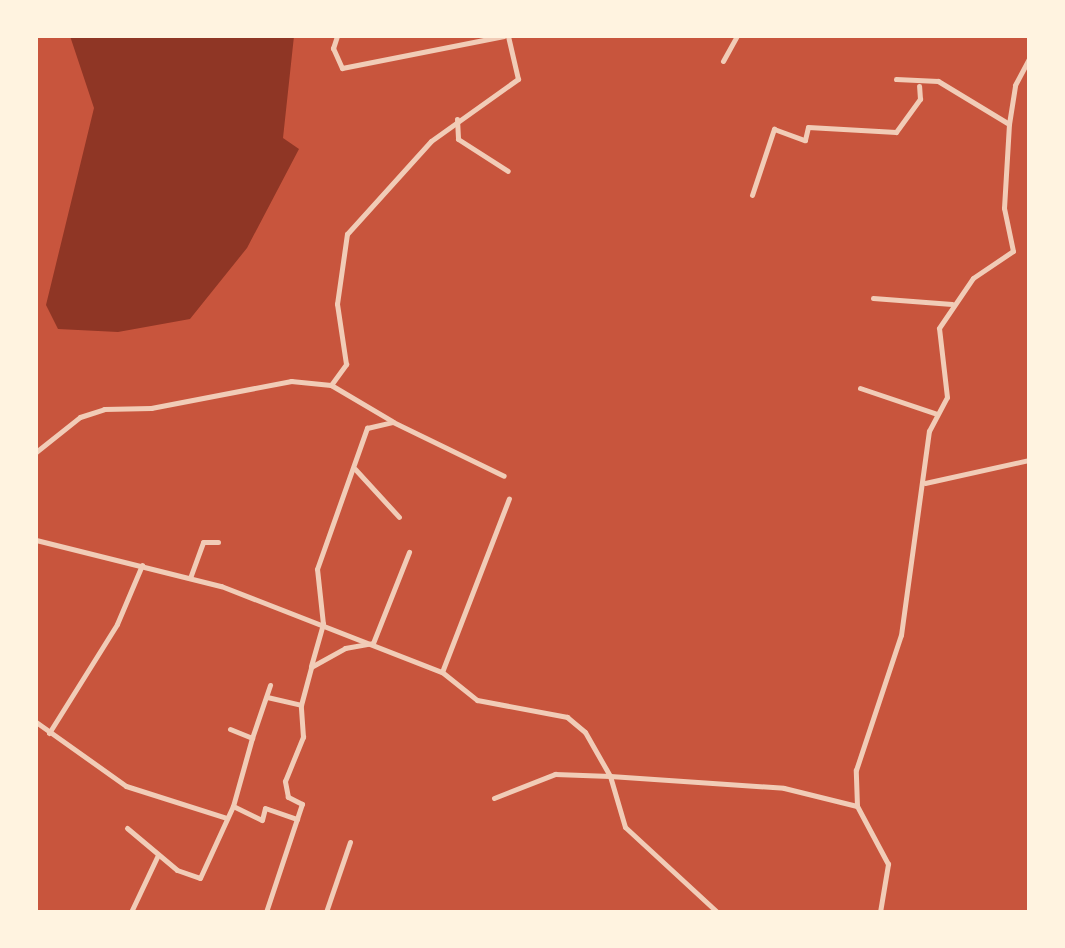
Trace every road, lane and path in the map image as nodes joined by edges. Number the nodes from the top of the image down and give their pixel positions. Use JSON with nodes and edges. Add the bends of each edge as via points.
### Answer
{"nodes":[{"id":1,"x":337,"y":36,"type":"edge"},
{"id":2,"x":506,"y":36,"type":"edge"},
{"id":3,"x":737,"y":36,"type":"edge"},
{"id":4,"x":1029,"y":59,"type":"edge"},
{"id":5,"x":723,"y":61,"type":"dead end"},
{"id":6,"x":896,"y":79,"type":"dead end"},
{"id":7,"x":919,"y":86,"type":"junction"},
{"id":8,"x":457,"y":119,"type":"junction"},
{"id":9,"x":1009,"y":124,"type":"junction"},
{"id":10,"x":508,"y":171,"type":"dead end"},
{"id":11,"x":752,"y":195,"type":"dead end"},
{"id":12,"x":873,"y":298,"type":"dead end"},
{"id":13,"x":952,"y":304,"type":"junction"},
{"id":14,"x":331,"y":385,"type":"junction"},
{"id":15,"x":860,"y":388,"type":"dead end"},
{"id":16,"x":937,"y":414,"type":"junction"},
{"id":17,"x":393,"y":422,"type":"junction"},
{"id":18,"x":62,"y":432,"type":"dead end"},
{"id":19,"x":36,"y":454,"type":"edge"},
{"id":20,"x":1029,"y":460,"type":"edge"},
{"id":21,"x":355,"y":469,"type":"junction"},
{"id":22,"x":504,"y":476,"type":"dead end"},
{"id":23,"x":924,"y":488,"type":"junction"},
{"id":24,"x":509,"y":498,"type":"dead end"},
{"id":25,"x":399,"y":517,"type":"dead end"},
{"id":26,"x":36,"y":540,"type":"edge"},
{"id":27,"x":218,"y":542,"type":"dead end"},
{"id":28,"x":409,"y":552,"type":"dead end"},
{"id":29,"x":142,"y":565,"type":"junction"},
{"id":30,"x":190,"y":578,"type":"junction"},
{"id":31,"x":323,"y":624,"type":"junction"},
{"id":32,"x":373,"y":643,"type":"junction"},
{"id":33,"x":311,"y":667,"type":"junction"},
{"id":34,"x":442,"y":672,"type":"junction"},
{"id":35,"x":270,"y":685,"type":"dead end"},
{"id":36,"x":266,"y":697,"type":"junction"},
{"id":37,"x":301,"y":705,"type":"junction"},
{"id":38,"x":36,"y":722,"type":"edge"},
{"id":39,"x":230,"y":729,"type":"dead end"},
{"id":40,"x":49,"y":733,"type":"junction"},
{"id":41,"x":252,"y":738,"type":"junction"},
{"id":42,"x":610,"y":776,"type":"junction"},
{"id":43,"x":494,"y":798,"type":"dead end"},
{"id":44,"x":233,"y":806,"type":"junction"},
{"id":45,"x":857,"y":806,"type":"junction"},
{"id":46,"x":227,"y":818,"type":"junction"},
{"id":47,"x":297,"y":819,"type":"junction"},
{"id":48,"x":127,"y":828,"type":"dead end"},
{"id":49,"x":350,"y":842,"type":"dead end"},
{"id":50,"x":158,"y":855,"type":"junction"},
{"id":51,"x":131,"y":912,"type":"edge"},
{"id":52,"x":266,"y":912,"type":"edge"},
{"id":53,"x":326,"y":912,"type":"edge"},
{"id":54,"x":717,"y":912,"type":"edge"},
{"id":55,"x":880,"y":912,"type":"edge"}],
"edges":[{"from":1,"to":2,"type":"street","via":[[333,48],[342,68]]},
{"from":2,"to":8,"type":"street","via":[[518,79]]},
{"from":3,"to":5,"type":"street"},
{"from":4,"to":9,"type":"street","via":[[1015,85]]},
{"from":6,"to":7,"type":"street"},
{"from":7,"to":9,"type":"street","via":[[938,81]]},
{"from":7,"to":11,"type":"street","via":[[920,99],[896,132],[808,127],[805,140],[774,129]]},
{"from":8,"to":10,"type":"street","via":[[458,139]]},
{"from":8,"to":14,"type":"street","via":[[347,234],[337,304],[346,364]]},
{"from":9,"to":13,"type":"street","via":[[1004,208],[1013,251]]},
{"from":12,"to":13,"type":"street"},
{"from":13,"to":16,"type":"street","via":[[939,328],[947,397]]},
{"from":14,"to":17,"type":"street"},
{"from":14,"to":19,"type":"street","via":[[291,381],[151,408],[104,409],[80,417]]},
{"from":15,"to":16,"type":"street"},
{"from":16,"to":23,"type":"street"},
{"from":17,"to":21,"type":"street","via":[[367,428]]},
{"from":17,"to":22,"type":"street"},
{"from":18,"to":19,"type":"street"},
{"from":20,"to":23,"type":"street","via":[[980,475],[932,476]]},
{"from":21,"to":25,"type":"street"},
{"from":21,"to":31,"type":"street","via":[[317,569]]},
{"from":23,"to":45,"type":"street","via":[[901,635],[862,747]]},
{"from":24,"to":34,"type":"street"},
{"from":26,"to":29,"type":"street"},
{"from":27,"to":30,"type":"street","via":[[203,542]]},
{"from":28,"to":32,"type":"street"},
{"from":29,"to":30,"type":"street"},
{"from":29,"to":40,"type":"street","via":[[117,624]]},
{"from":30,"to":31,"type":"street"},
{"from":31,"to":32,"type":"street"},
{"from":31,"to":33,"type":"street"},
{"from":32,"to":33,"type":"street"},
{"from":32,"to":34,"type":"street"},
{"from":33,"to":37,"type":"street"},
{"from":34,"to":42,"type":"street","via":[[477,700],[567,717],[585,732]]},
{"from":35,"to":36,"type":"street"},
{"from":36,"to":37,"type":"street"},
{"from":36,"to":41,"type":"street"},
{"from":37,"to":47,"type":"street","via":[[303,737],[285,781],[288,797],[302,804]]},
{"from":38,"to":40,"type":"street"},
{"from":39,"to":41,"type":"street"},
{"from":40,"to":46,"type":"street","via":[[126,786]]},
{"from":41,"to":44,"type":"street"},
{"from":42,"to":43,"type":"street","via":[[555,774]]},
{"from":42,"to":45,"type":"street","via":[[784,788]]},
{"from":42,"to":54,"type":"street","via":[[625,827]]},
{"from":44,"to":46,"type":"street"},
{"from":44,"to":47,"type":"street","via":[[262,820],[265,808]]},
{"from":45,"to":55,"type":"street","via":[[888,864]]},
{"from":46,"to":50,"type":"street","via":[[200,878]]},
{"from":47,"to":52,"type":"street"},
{"from":48,"to":50,"type":"street"},
{"from":49,"to":53,"type":"street"},
{"from":50,"to":51,"type":"street"}]}
